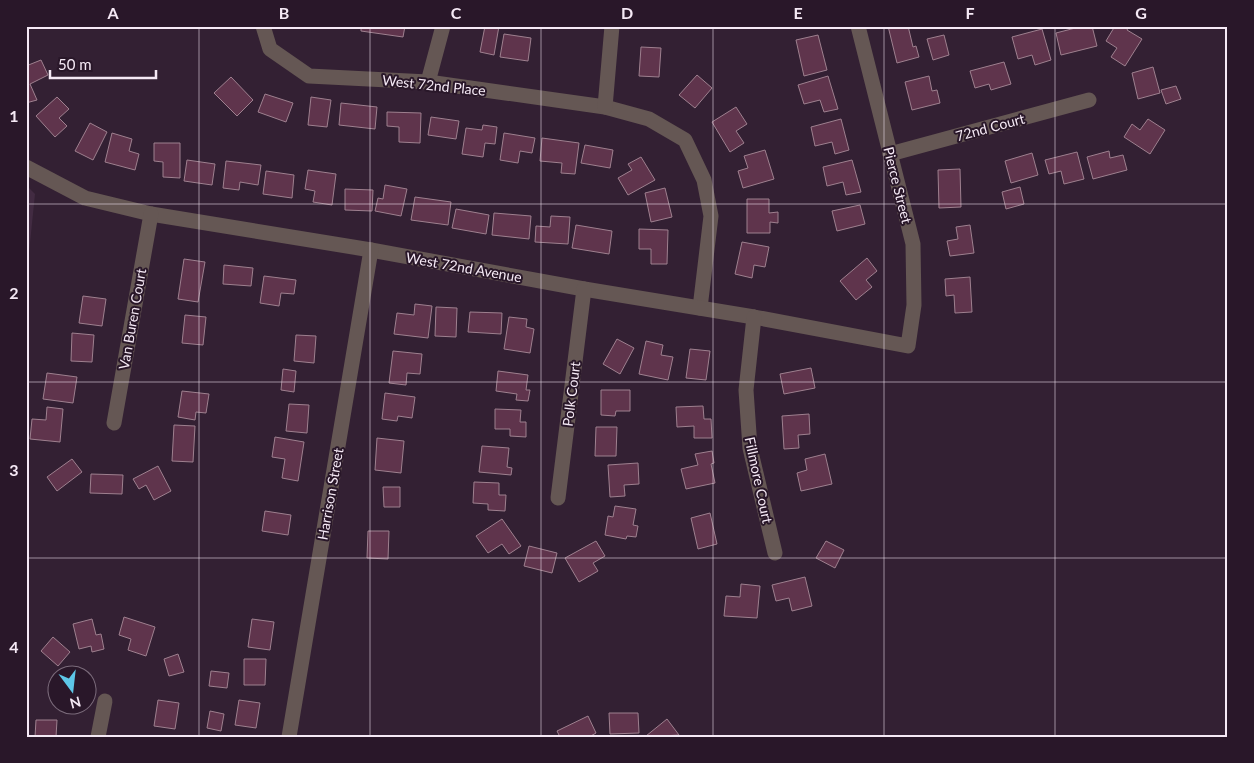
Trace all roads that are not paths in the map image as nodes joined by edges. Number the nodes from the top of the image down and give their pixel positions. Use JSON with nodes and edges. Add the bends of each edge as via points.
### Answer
{"nodes":[{"id":1,"x":263,"y":26,"type":"edge"},
{"id":2,"x":443,"y":26,"type":"edge"},
{"id":3,"x":612,"y":26,"type":"edge"},
{"id":4,"x":858,"y":26,"type":"edge"},
{"id":5,"x":428,"y":82,"type":"junction"},
{"id":6,"x":1089,"y":100,"type":"dead end"},
{"id":7,"x":605,"y":107,"type":"junction"},
{"id":8,"x":890,"y":154,"type":"junction"},
{"id":9,"x":26,"y":167,"type":"edge"},
{"id":10,"x":150,"y":214,"type":"junction"},
{"id":11,"x":371,"y":250,"type":"junction"},
{"id":12,"x":584,"y":289,"type":"junction"},
{"id":13,"x":700,"y":308,"type":"junction"},
{"id":14,"x":754,"y":317,"type":"junction"},
{"id":15,"x":908,"y":346,"type":"joint"},
{"id":16,"x":114,"y":423,"type":"dead end"},
{"id":17,"x":558,"y":498,"type":"dead end"},
{"id":18,"x":775,"y":553,"type":"dead end"},
{"id":19,"x":105,"y":701,"type":"dead end"},
{"id":20,"x":98,"y":737,"type":"edge"},
{"id":21,"x":289,"y":737,"type":"edge"}],
"edges":[{"from":1,"to":5,"type":"street","name":"West 72nd Place","via":[[270,49],[309,76]]},
{"from":2,"to":5,"type":"street"},
{"from":3,"to":7,"type":"street"},
{"from":4,"to":8,"type":"street","name":"Pierce Street"},
{"from":5,"to":7,"type":"street","name":"West 72nd Place"},
{"from":6,"to":8,"type":"street","name":"72nd Court"},
{"from":7,"to":13,"type":"street","name":"West 72nd Place","via":[[649,119],[685,140],[704,180],[711,216]]},
{"from":8,"to":15,"type":"street","name":"Pierce Street","via":[[913,244],[914,305]]},
{"from":9,"to":10,"type":"street","name":"West 72nd Avenue","via":[[85,198]]},
{"from":10,"to":11,"type":"street","name":"West 72nd Avenue"},
{"from":10,"to":16,"type":"street","name":"Van Buren Court"},
{"from":11,"to":12,"type":"street","name":"West 72nd Avenue"},
{"from":11,"to":21,"type":"street","name":"Harrison Street"},
{"from":12,"to":13,"type":"street","name":"West 72nd Avenue"},
{"from":12,"to":17,"type":"street","name":"Polk Court"},
{"from":13,"to":14,"type":"street","name":"West 72nd Avenue"},
{"from":14,"to":15,"type":"street","name":"West 72nd Avenue"},
{"from":14,"to":18,"type":"street","name":"Fillmore Court","via":[[746,390],[750,448]]},
{"from":19,"to":20,"type":"street"}]}
